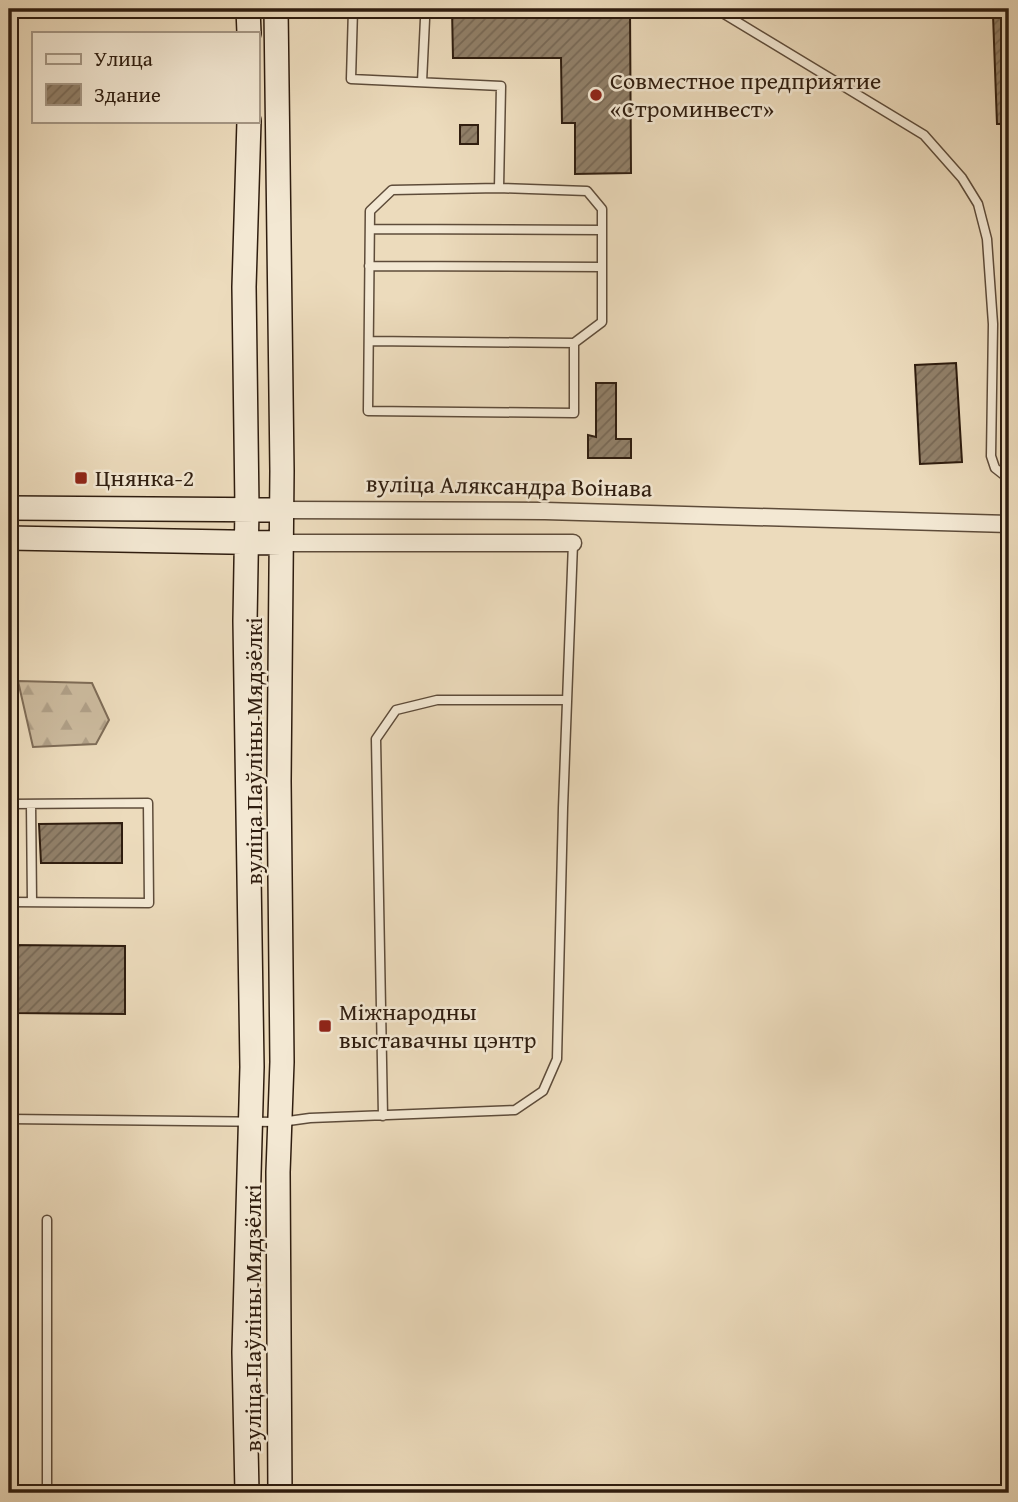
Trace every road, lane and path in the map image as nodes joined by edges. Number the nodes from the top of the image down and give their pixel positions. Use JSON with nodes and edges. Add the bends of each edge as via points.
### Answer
{"nodes":[{"id":1,"x":248,"y":9,"type":"edge"},
{"id":2,"x":275,"y":9,"type":"edge"},
{"id":3,"x":353,"y":9,"type":"edge"},
{"id":4,"x":716,"y":9,"type":"edge"},
{"id":5,"x":425,"y":19,"type":"dead end"},
{"id":6,"x":248,"y":32,"type":"edge"},
{"id":7,"x":422,"y":82,"type":"junction"},
{"id":8,"x":249,"y":122,"type":"edge"},
{"id":9,"x":499,"y":188,"type":"junction"},
{"id":10,"x":370,"y":229,"type":"junction"},
{"id":11,"x":602,"y":230,"type":"junction"},
{"id":12,"x":369,"y":266,"type":"junction"},
{"id":13,"x":602,"y":267,"type":"junction"},
{"id":14,"x":369,"y":341,"type":"junction"},
{"id":15,"x":574,"y":343,"type":"junction"},
{"id":16,"x":1009,"y":479,"type":"edge"},
{"id":17,"x":247,"y":508,"type":"junction"},
{"id":18,"x":9,"y":509,"type":"edge"},
{"id":19,"x":281,"y":510,"type":"junction"},
{"id":20,"x":1009,"y":524,"type":"edge"},
{"id":21,"x":9,"y":538,"type":"edge"},
{"id":22,"x":247,"y":542,"type":"junction"},
{"id":23,"x":281,"y":542,"type":"junction"},
{"id":24,"x":573,"y":543,"type":"joint"},
{"id":25,"x":567,"y":700,"type":"junction"},
{"id":26,"x":9,"y":804,"type":"edge"},
{"id":27,"x":31,"y":804,"type":"junction"},
{"id":28,"x":9,"y":902,"type":"edge"},
{"id":29,"x":32,"y":902,"type":"junction"},
{"id":30,"x":383,"y":1116,"type":"junction"},
{"id":31,"x":9,"y":1119,"type":"edge"},
{"id":32,"x":251,"y":1122,"type":"junction"},
{"id":33,"x":281,"y":1122,"type":"junction"},
{"id":34,"x":47,"y":1220,"type":"dead end"},
{"id":35,"x":47,"y":1493,"type":"edge"},
{"id":36,"x":247,"y":1493,"type":"edge"},
{"id":37,"x":280,"y":1493,"type":"edge"}],
"edges":[{"from":1,"to":6,"type":"street"},
{"from":2,"to":19,"type":"street","name":"вуліца Паўліны Мядзёлкі"},
{"from":3,"to":7,"type":"lane","via":[[351,79]]},
{"from":4,"to":16,"type":"lane","via":[[924,135],[962,178],[978,204],[988,251],[993,324],[992,456],[995,468]]},
{"from":5,"to":7,"type":"lane"},
{"from":7,"to":9,"type":"lane","via":[[501,86]]},
{"from":8,"to":17,"type":"street","name":"вуліца Паўліны Мядзёлкі","via":[[244,287]]},
{"from":9,"to":10,"type":"lane","via":[[392,190],[370,211]]},
{"from":9,"to":11,"type":"lane","via":[[587,191],[602,209]]},
{"from":10,"to":11,"type":"lane"},
{"from":10,"to":12,"type":"lane"},
{"from":11,"to":13,"type":"lane"},
{"from":12,"to":13,"type":"lane"},
{"from":12,"to":14,"type":"lane"},
{"from":13,"to":15,"type":"lane","via":[[602,322]]},
{"from":14,"to":15,"type":"lane"},
{"from":14,"to":15,"type":"lane","via":[[368,411],[396,412],[574,413]]},
{"from":17,"to":18,"type":"street","name":"вуліца Аляксандра Воінава"},
{"from":17,"to":19,"type":"street","name":"вуліца Аляксандра Воінава"},
{"from":17,"to":22,"type":"street","name":"вуліца Паўліны Мядзёлкі"},
{"from":19,"to":20,"type":"street","name":"вуліца Аляксандра Воінава","via":[[545,511]]},
{"from":19,"to":23,"type":"street","name":"вуліца Паўліны Мядзёлкі"},
{"from":21,"to":22,"type":"street"},
{"from":22,"to":23,"type":"street"},
{"from":22,"to":32,"type":"street","name":"вуліца Паўліны Мядзёлкі"},
{"from":23,"to":24,"type":"street"},
{"from":23,"to":33,"type":"street","name":"вуліца Паўліны Мядзёлкі"},
{"from":24,"to":25,"type":"lane"},
{"from":25,"to":30,"type":"lane","via":[[558,1059],[543,1091],[515,1110]]},
{"from":25,"to":30,"type":"lane","via":[[437,700],[396,710],[376,739]]},
{"from":26,"to":27,"type":"lane"},
{"from":27,"to":29,"type":"lane"},
{"from":27,"to":29,"type":"lane","via":[[148,803],[149,903]]},
{"from":28,"to":29,"type":"lane"},
{"from":30,"to":33,"type":"lane"},
{"from":31,"to":32,"type":"lane"},
{"from":32,"to":33,"type":"lane"},
{"from":32,"to":36,"type":"street","name":"вуліца Паўліны Мядзёлкі","via":[[244,1352]]},
{"from":33,"to":37,"type":"street","name":"вуліца Паўліны Мядзёлкі"},
{"from":34,"to":35,"type":"lane"}]}
